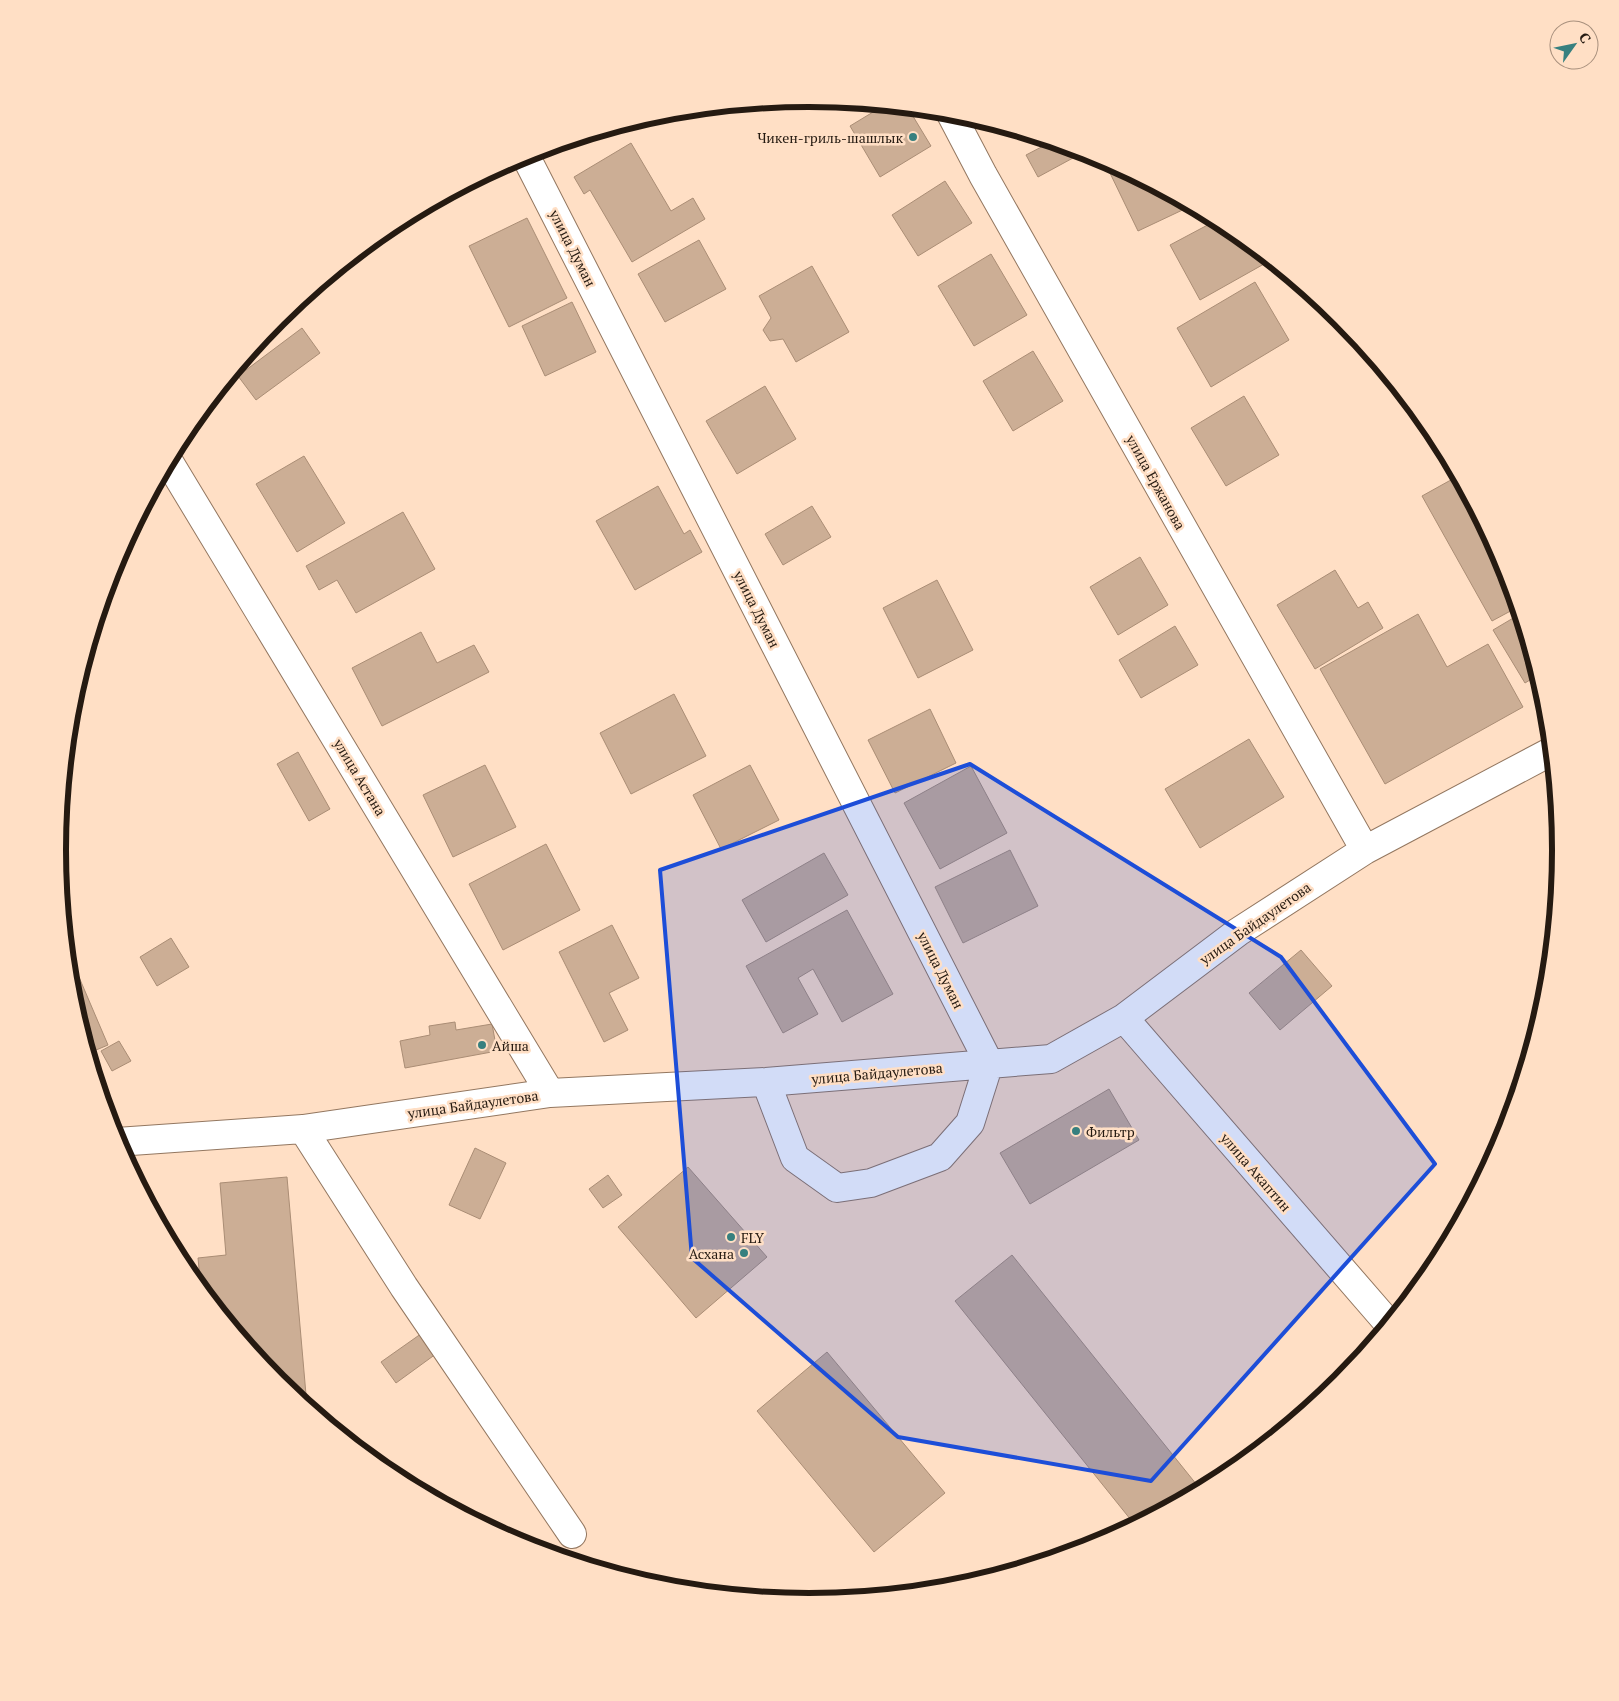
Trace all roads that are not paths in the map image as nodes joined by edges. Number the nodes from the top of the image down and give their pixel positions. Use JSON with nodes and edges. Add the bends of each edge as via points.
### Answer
{"nodes":[{"id":1,"x":955,"y":122,"type":"edge"},
{"id":2,"x":529,"y":163,"type":"edge"},
{"id":3,"x":173,"y":468,"type":"edge"},
{"id":4,"x":1546,"y":754,"type":"edge"},
{"id":5,"x":1364,"y":850,"type":"junction"},
{"id":6,"x":1124,"y":1018,"type":"junction"},
{"id":7,"x":989,"y":1063,"type":"junction"},
{"id":8,"x":766,"y":1082,"type":"junction"},
{"id":9,"x":550,"y":1093,"type":"junction"},
{"id":10,"x":303,"y":1129,"type":"junction"},
{"id":11,"x":126,"y":1141,"type":"edge"},
{"id":12,"x":1385,"y":1320,"type":"edge"},
{"id":13,"x":572,"y":1534,"type":"dead end"}],
"edges":[{"from":1,"to":5,"type":"street","name":"улица Ержанова"},
{"from":2,"to":7,"type":"street","name":"улица Думан"},
{"from":3,"to":9,"type":"street","name":"улица Астана"},
{"from":4,"to":5,"type":"street","name":"улица Байдаулетова"},
{"from":5,"to":6,"type":"street","name":"улица Байдаулетова","via":[[1238,932]]},
{"from":6,"to":7,"type":"street","name":"улица Байдаулетова","via":[[1052,1059]]},
{"from":6,"to":12,"type":"street","name":"улица Акаптин"},
{"from":7,"to":8,"type":"street","name":"улица Байдаулетова"},
{"from":7,"to":8,"type":"street","via":[[970,1123],[940,1157],[871,1183],[837,1188],[795,1158]]},
{"from":8,"to":9,"type":"street","name":"улица Байдаулетова"},
{"from":9,"to":10,"type":"street","name":"улица Байдаулетова"},
{"from":10,"to":11,"type":"street","name":"улица Байдаулетова"},
{"from":10,"to":13,"type":"street","via":[[410,1295]]}]}
